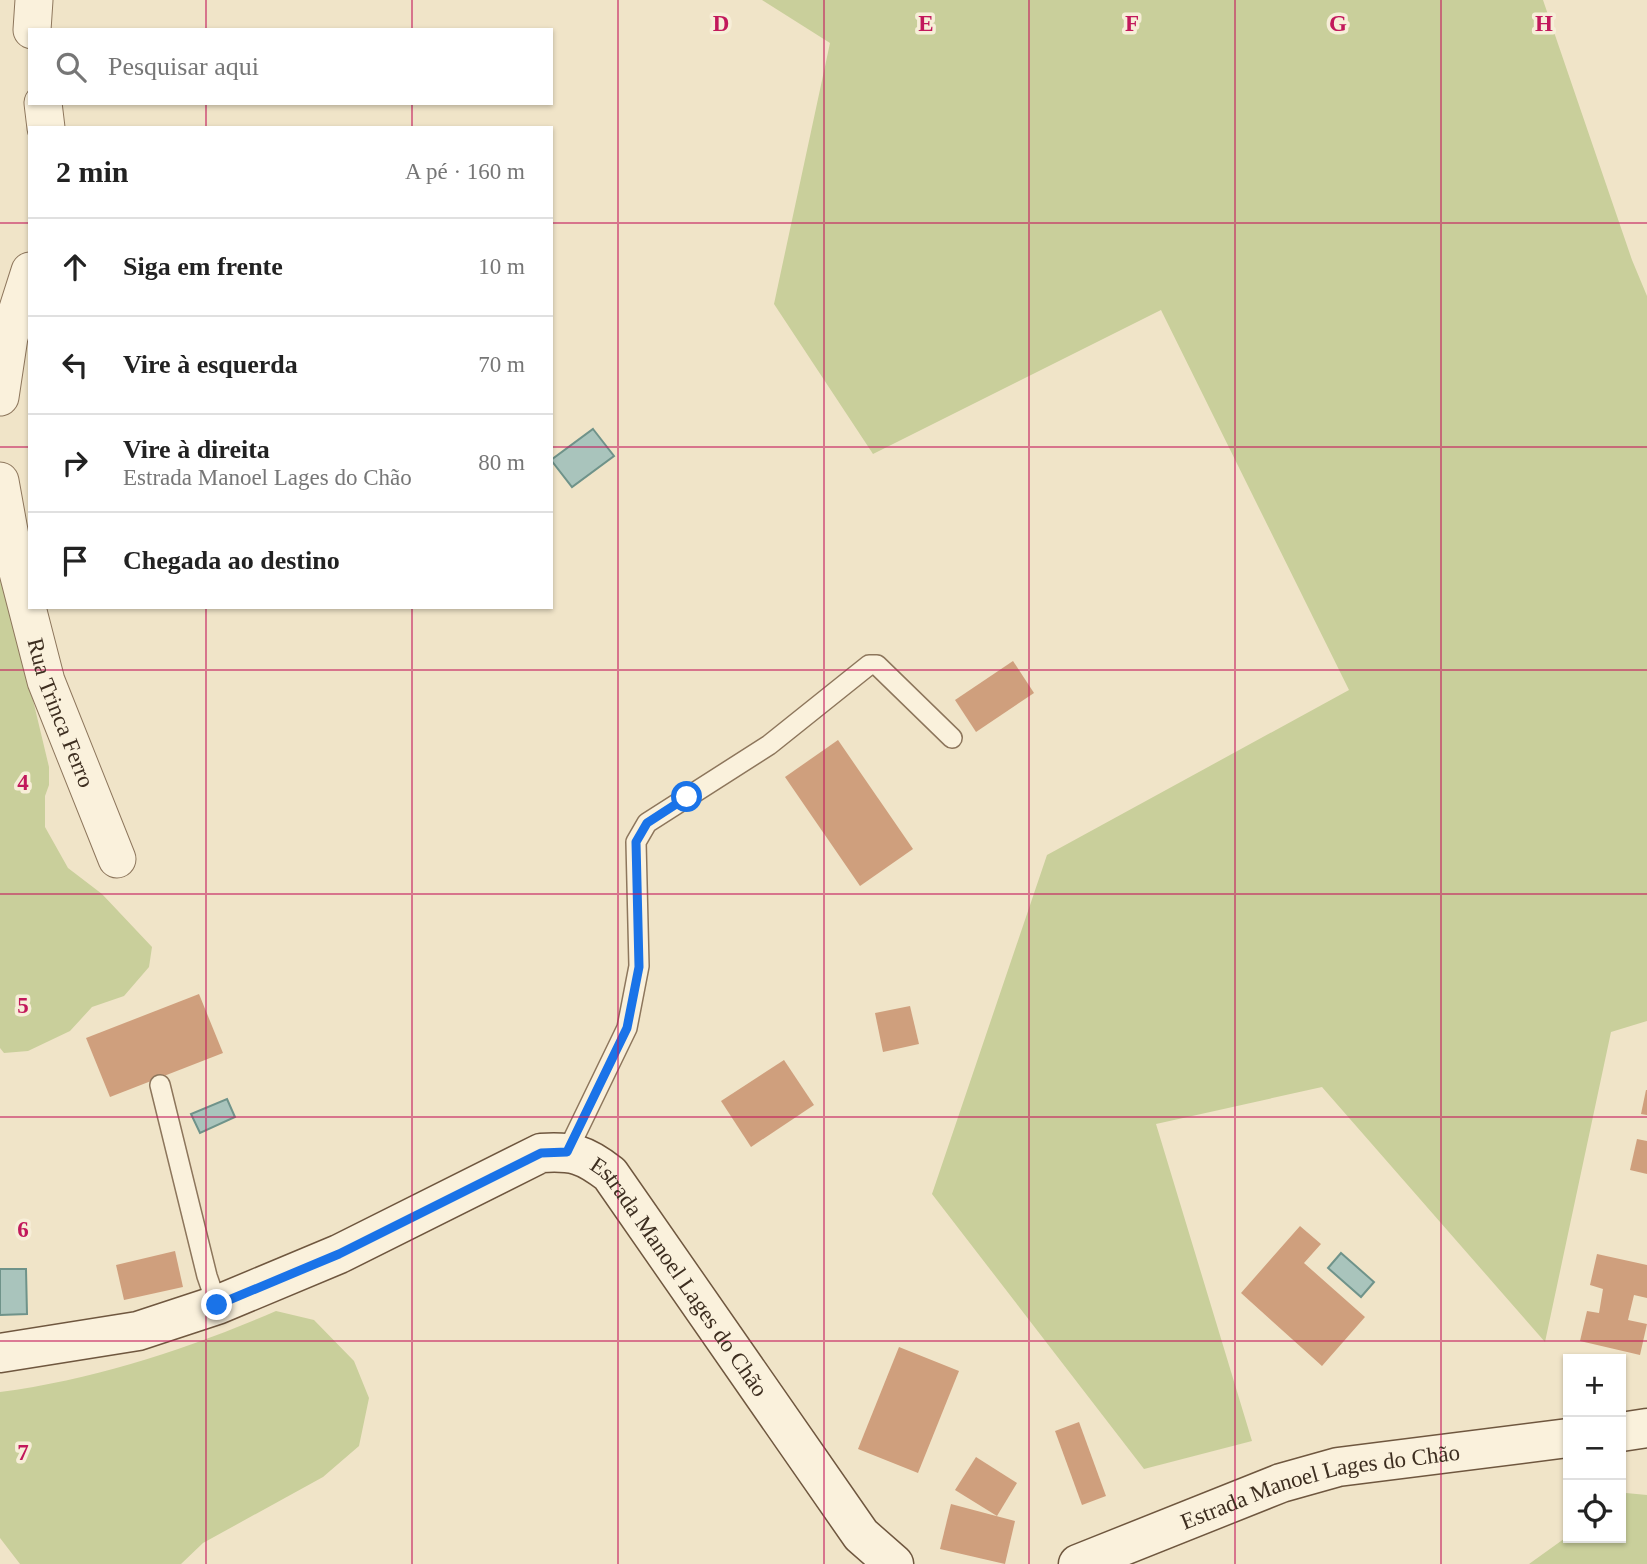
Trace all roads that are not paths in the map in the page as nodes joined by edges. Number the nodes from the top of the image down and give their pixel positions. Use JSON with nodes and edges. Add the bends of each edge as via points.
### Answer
{"nodes":[{"id":1,"x":34,"y":0,"type":"edge"},
{"id":2,"x":32,"y":28,"type":"edge"},
{"id":3,"x":43,"y":105,"type":"edge"},
{"id":4,"x":46,"y":126,"type":"edge"},
{"id":5,"x":28,"y":277,"type":"edge"},
{"id":6,"x":0,"y":397,"type":"edge"},
{"id":7,"x":0,"y":481,"type":"edge"},
{"id":8,"x":952,"y":738,"type":"dead end"},
{"id":9,"x":117,"y":859,"type":"dead end"},
{"id":10,"x":160,"y":1085,"type":"dead end"},
{"id":11,"x":567,"y":1152,"type":"junction"},
{"id":12,"x":217,"y":1305,"type":"junction"},
{"id":13,"x":0,"y":1353,"type":"edge"},
{"id":14,"x":1647,"y":1428,"type":"edge"},
{"id":15,"x":1626,"y":1431,"type":"edge"},
{"id":16,"x":1563,"y":1439,"type":"edge"},
{"id":17,"x":894,"y":1564,"type":"edge"},
{"id":18,"x":1078,"y":1564,"type":"edge"}],
"edges":[{"from":1,"to":2,"type":"street"},
{"from":3,"to":4,"type":"street"},
{"from":5,"to":6,"type":"street","via":[[9,337]]},
{"from":7,"to":9,"type":"street","name":"Rua Trinca Ferro","via":[[12,553],[46,681]]},
{"from":8,"to":11,"type":"lane","via":[[877,665],[869,665],[769,745],[647,823],[636,842],[639,967],[627,1028]]},
{"from":10,"to":12,"type":"lane"},
{"from":11,"to":12,"type":"street","name":"Estrada Manoel Lages do Chão","via":[[541,1153],[339,1254]]},
{"from":11,"to":17,"type":"street","name":"Estrada Manoel Lages do Chão","via":[[589,1157],[610,1174],[861,1535]]},
{"from":12,"to":13,"type":"street","name":"Estrada Manoel Lages do Chão","via":[[138,1331]]},
{"from":14,"to":15,"type":"street"},
{"from":16,"to":18,"type":"street","name":"Estrada Manoel Lages do Chão","via":[[1338,1467],[1282,1482]]}]}
